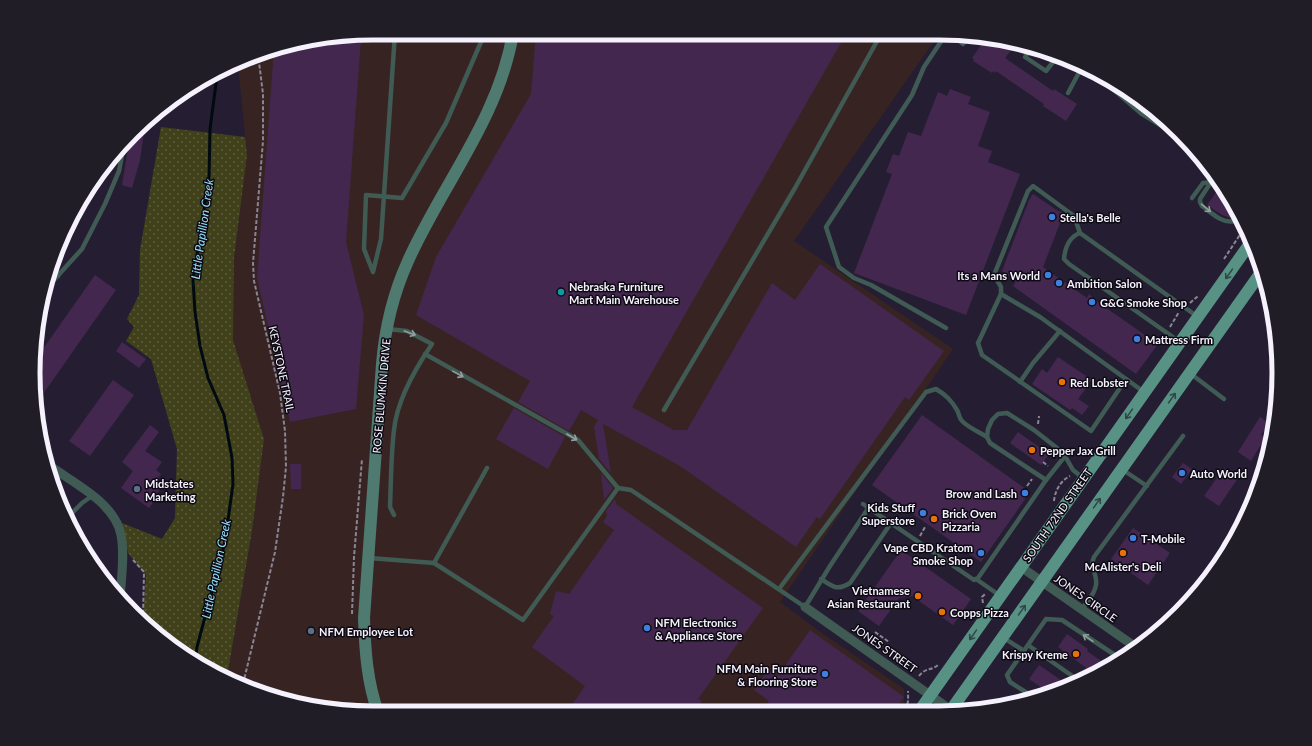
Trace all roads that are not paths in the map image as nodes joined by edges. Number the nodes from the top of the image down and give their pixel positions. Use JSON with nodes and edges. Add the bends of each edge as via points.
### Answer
{"nodes":[{"id":1,"x":394,"y":40,"type":"edge"},
{"id":2,"x":481,"y":40,"type":"edge"},
{"id":3,"x":511,"y":40,"type":"edge"},
{"id":4,"x":878,"y":40,"type":"edge"},
{"id":5,"x":942,"y":40,"type":"edge"},
{"id":6,"x":1028,"y":52,"type":"edge"},
{"id":7,"x":1054,"y":61,"type":"edge"},
{"id":8,"x":1080,"y":71,"type":"edge"},
{"id":9,"x":1068,"y":93,"type":"dead end"},
{"id":10,"x":1124,"y":96,"type":"edge"},
{"id":11,"x":1161,"y":125,"type":"edge"},
{"id":12,"x":122,"y":154,"type":"edge"},
{"id":13,"x":1211,"y":182,"type":"joint"},
{"id":14,"x":383,"y":196,"type":"junction"},
{"id":15,"x":1192,"y":198,"type":"dead end"},
{"id":16,"x":1235,"y":220,"type":"edge"},
{"id":17,"x":1080,"y":233,"type":"junction"},
{"id":18,"x":1247,"y":247,"type":"edge"},
{"id":19,"x":56,"y":273,"type":"edge"},
{"id":20,"x":58,"y":276,"type":"junction"},
{"id":21,"x":1258,"y":277,"type":"edge"},
{"id":22,"x":53,"y":282,"type":"edge"},
{"id":23,"x":1001,"y":294,"type":"junction"},
{"id":24,"x":1198,"y":317,"type":"junction"},
{"id":25,"x":946,"y":328,"type":"dead end"},
{"id":26,"x":387,"y":329,"type":"junction"},
{"id":27,"x":1060,"y":331,"type":"junction"},
{"id":28,"x":1180,"y":342,"type":"junction"},
{"id":29,"x":425,"y":354,"type":"junction"},
{"id":30,"x":1189,"y":373,"type":"junction"},
{"id":31,"x":1126,"y":379,"type":"junction"},
{"id":32,"x":1020,"y":382,"type":"junction"},
{"id":33,"x":1144,"y":392,"type":"junction"},
{"id":34,"x":1224,"y":399,"type":"dead end"},
{"id":35,"x":664,"y":410,"type":"dead end"},
{"id":36,"x":987,"y":436,"type":"junction"},
{"id":37,"x":1183,"y":436,"type":"dead end"},
{"id":38,"x":1065,"y":456,"type":"junction"},
{"id":39,"x":487,"y":468,"type":"dead end"},
{"id":40,"x":54,"y":469,"type":"edge"},
{"id":41,"x":1121,"y":469,"type":"junction"},
{"id":42,"x":1083,"y":478,"type":"junction"},
{"id":43,"x":1046,"y":480,"type":"junction"},
{"id":44,"x":1147,"y":486,"type":"junction"},
{"id":45,"x":618,"y":488,"type":"junction"},
{"id":46,"x":92,"y":496,"type":"junction"},
{"id":47,"x":863,"y":504,"type":"dead end"},
{"id":48,"x":869,"y":507,"type":"junction"},
{"id":49,"x":71,"y":514,"type":"edge"},
{"id":50,"x":394,"y":515,"type":"dead end"},
{"id":51,"x":891,"y":523,"type":"junction"},
{"id":52,"x":368,"y":558,"type":"junction"},
{"id":53,"x":434,"y":563,"type":"junction"},
{"id":54,"x":1021,"y":566,"type":"junction"},
{"id":55,"x":821,"y":579,"type":"junction"},
{"id":56,"x":976,"y":580,"type":"junction"},
{"id":57,"x":1042,"y":581,"type":"junction"},
{"id":58,"x":778,"y":589,"type":"junction"},
{"id":59,"x":120,"y":590,"type":"edge"},
{"id":60,"x":1001,"y":596,"type":"junction"},
{"id":61,"x":805,"y":607,"type":"junction"},
{"id":62,"x":1082,"y":609,"type":"junction"},
{"id":63,"x":1002,"y":637,"type":"junction"},
{"id":64,"x":1132,"y":644,"type":"edge"},
{"id":65,"x":1028,"y":646,"type":"junction"},
{"id":66,"x":1024,"y":651,"type":"junction"},
{"id":67,"x":1115,"y":655,"type":"edge"},
{"id":68,"x":1074,"y":677,"type":"edge"},
{"id":69,"x":1028,"y":694,"type":"edge"},
{"id":70,"x":930,"y":695,"type":"junction"},
{"id":71,"x":955,"y":705,"type":"edge"},
{"id":72,"x":376,"y":706,"type":"edge"},
{"id":73,"x":923,"y":706,"type":"edge"},
{"id":74,"x":946,"y":706,"type":"edge"}],
"edges":[{"from":1,"to":14,"type":"lane"},
{"from":2,"to":14,"type":"lane","via":[[446,123],[402,198]]},
{"from":3,"to":26,"type":"main road","name":"ROSE BLUMKIN DRIVE","via":[[504,73],[493,102],[408,262],[389,313]]},
{"from":4,"to":35,"type":"lane","via":[[791,195]]},
{"from":5,"to":25,"type":"lane","via":[[924,67],[912,95],[826,227],[839,267],[854,278]]},
{"from":6,"to":7,"type":"lane","via":[[1025,57],[1046,71]]},
{"from":8,"to":9,"type":"lane"},
{"from":10,"to":11,"type":"street"},
{"from":12,"to":20,"type":"lane","via":[[119,171],[82,249]]},
{"from":13,"to":15,"type":"lane","via":[[1203,183]]},
{"from":13,"to":16,"type":"lane","one_way":true,"via":[[1200,199],[1202,206],[1223,221]]},
{"from":14,"to":14,"type":"lane","via":[[366,195],[364,249],[373,272],[381,239]]},
{"from":17,"to":23,"type":"lane","via":[[1074,216],[1033,186],[1028,192],[994,275],[1001,287]]},
{"from":17,"to":24,"type":"lane"},
{"from":17,"to":28,"type":"lane","via":[[1074,235],[1065,249],[1064,259]]},
{"from":18,"to":24,"type":"main road","name":"SOUTH 72ND STREET","one_way":true},
{"from":19,"to":20,"type":"lane"},
{"from":20,"to":22,"type":"lane"},
{"from":21,"to":30,"type":"main road"},
{"from":23,"to":27,"type":"lane"},
{"from":23,"to":32,"type":"lane","via":[[978,343],[982,355]]},
{"from":24,"to":28,"type":"main road","name":"SOUTH 72ND STREET"},
{"from":26,"to":29,"type":"lane","one_way":true,"via":[[407,331],[432,344]]},
{"from":26,"to":52,"type":"main road","name":"ROSE BLUMKIN DRIVE","via":[[382,364]]},
{"from":27,"to":31,"type":"lane"},
{"from":27,"to":32,"type":"lane"},
{"from":28,"to":33,"type":"main road","name":"SOUTH 72ND STREET"},
{"from":29,"to":45,"type":"lane","one_way":true,"via":[[578,440]]},
{"from":29,"to":50,"type":"lane","via":[[411,378],[394,429],[390,507]]},
{"from":30,"to":34,"type":"lane"},
{"from":41,"to":30,"type":"main road","one_way":true},
{"from":31,"to":32,"type":"lane","via":[[1091,431]]},
{"from":31,"to":33,"type":"lane"},
{"from":33,"to":42,"type":"main road","name":"SOUTH 72ND STREET","one_way":true},
{"from":36,"to":38,"type":"lane","via":[[992,420],[998,414],[1008,413]]},
{"from":36,"to":43,"type":"lane","via":[[990,443]]},
{"from":36,"to":58,"type":"lane","via":[[961,420],[950,398],[936,389],[926,392]]},
{"from":37,"to":44,"type":"lane"},
{"from":38,"to":42,"type":"lane","via":[[1073,470]]},
{"from":38,"to":43,"type":"lane"},
{"from":39,"to":53,"type":"lane"},
{"from":40,"to":46,"type":"street"},
{"from":41,"to":44,"type":"lane"},
{"from":57,"to":41,"type":"main road","one_way":true},
{"from":42,"to":54,"type":"main road","name":"SOUTH 72ND STREET"},
{"from":43,"to":56,"type":"lane"},
{"from":44,"to":62,"type":"lane","via":[[1094,557],[1092,566],[1097,583]]},
{"from":45,"to":53,"type":"lane","via":[[523,620]]},
{"from":45,"to":58,"type":"lane","via":[[631,490]]},
{"from":46,"to":49,"type":"lane"},
{"from":46,"to":59,"type":"street","via":[[106,508],[118,524],[122,550]]},
{"from":47,"to":48,"type":"lane"},
{"from":48,"to":51,"type":"lane"},
{"from":48,"to":55,"type":"lane"},
{"from":51,"to":55,"type":"lane","via":[[850,583],[836,588]]},
{"from":51,"to":56,"type":"lane"},
{"from":52,"to":53,"type":"lane"},
{"from":52,"to":72,"type":"main road","name":"ROSE BLUMKIN DRIVE","via":[[364,618],[370,680]]},
{"from":54,"to":57,"type":"street","name":"JONES CIRCLE"},
{"from":54,"to":60,"type":"main road","name":"SOUTH 72ND STREET"},
{"from":55,"to":61,"type":"lane"},
{"from":56,"to":60,"type":"lane"},
{"from":57,"to":62,"type":"street","name":"JONES CIRCLE"},
{"from":63,"to":57,"type":"main road","one_way":true},
{"from":58,"to":61,"type":"lane"},
{"from":60,"to":70,"type":"main road","name":"SOUTH 72ND STREET","one_way":true},
{"from":61,"to":70,"type":"street","name":"JONES STREET"},
{"from":62,"to":64,"type":"street","name":"JONES CIRCLE"},
{"from":63,"to":66,"type":"lane"},
{"from":63,"to":71,"type":"main road"},
{"from":65,"to":66,"type":"lane"},
{"from":67,"to":65,"type":"lane","one_way":true,"via":[[1062,620],[1046,620]]},
{"from":65,"to":68,"type":"lane"},
{"from":66,"to":69,"type":"lane","via":[[1006,675],[1010,682]]},
{"from":70,"to":73,"type":"main road","name":"SOUTH 72ND STREET"},
{"from":70,"to":74,"type":"street","name":"JONES STREET"}]}
